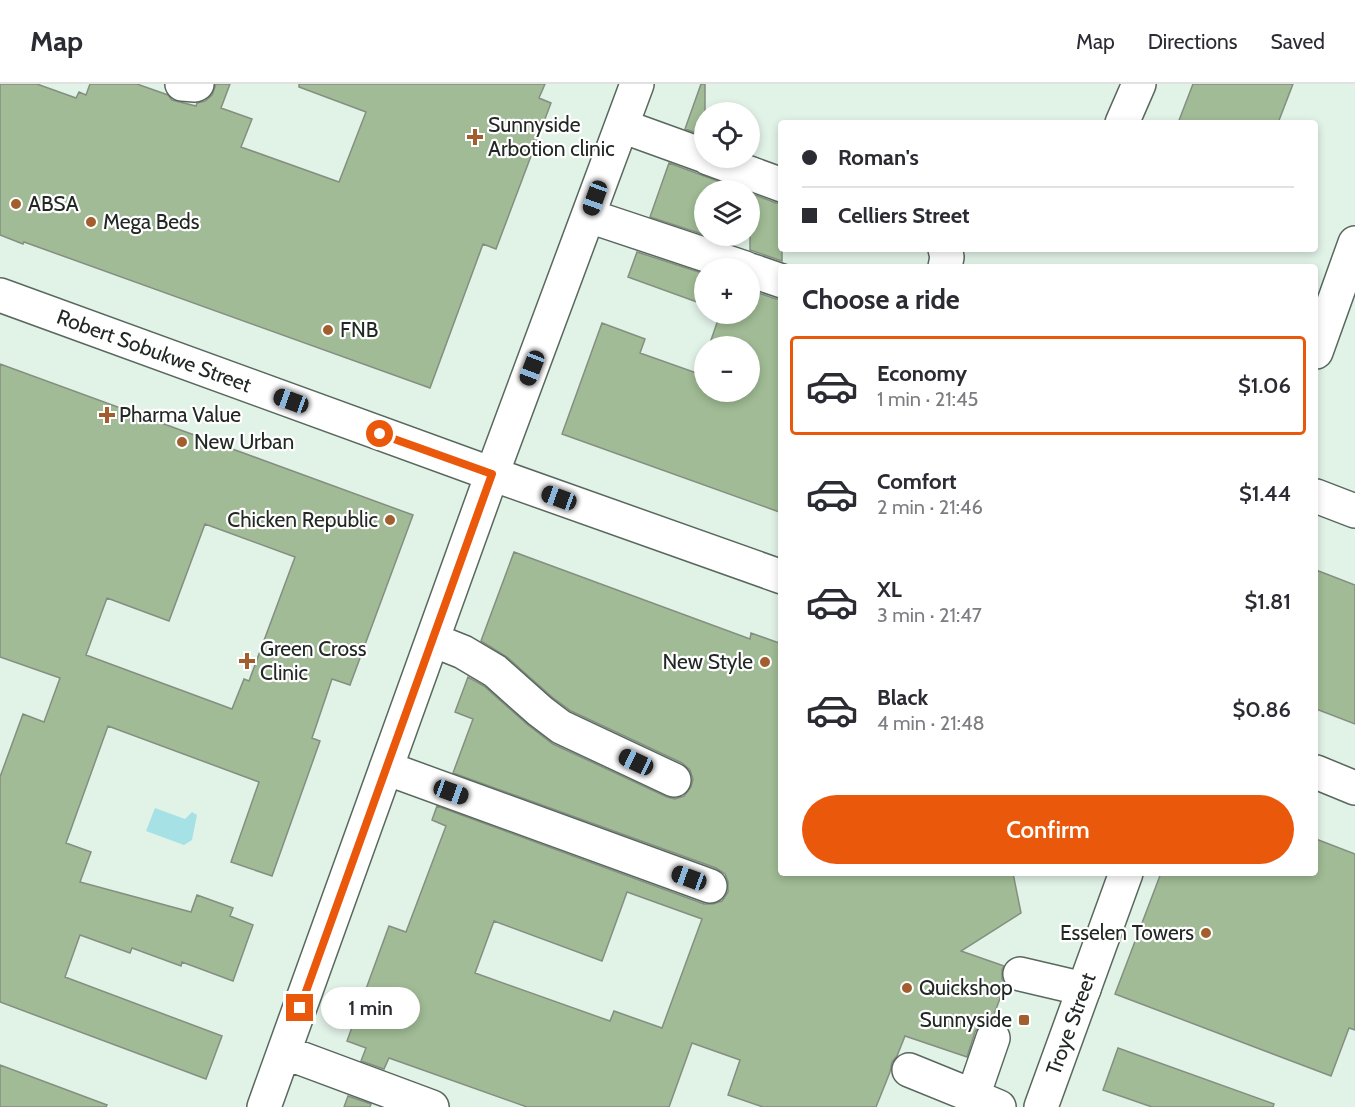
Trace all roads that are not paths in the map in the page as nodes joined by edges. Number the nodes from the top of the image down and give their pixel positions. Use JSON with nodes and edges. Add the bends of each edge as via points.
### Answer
{"nodes":[{"id":1,"x":182,"y":84,"type":"edge"},
{"id":2,"x":196,"y":84,"type":"edge"},
{"id":3,"x":637,"y":84,"type":"edge"},
{"id":4,"x":1139,"y":84,"type":"edge"},
{"id":5,"x":1123,"y":120,"type":"edge"},
{"id":6,"x":622,"y":126,"type":"junction"},
{"id":7,"x":694,"y":152,"type":"edge"},
{"id":8,"x":736,"y":168,"type":"edge"},
{"id":9,"x":778,"y":184,"type":"edge"},
{"id":10,"x":589,"y":216,"type":"junction"},
{"id":11,"x":1355,"y":243,"type":"edge"},
{"id":12,"x":715,"y":258,"type":"edge"},
{"id":13,"x":760,"y":273,"type":"edge"},
{"id":14,"x":778,"y":280,"type":"edge"},
{"id":15,"x":0,"y":295,"type":"edge"},
{"id":16,"x":1318,"y":346,"type":"edge"},
{"id":17,"x":492,"y":474,"type":"junction"},
{"id":18,"x":1318,"y":497,"type":"edge"},
{"id":19,"x":1355,"y":511,"type":"edge"},
{"id":20,"x":778,"y":576,"type":"edge"},
{"id":21,"x":433,"y":640,"type":"junction"},
{"id":22,"x":386,"y":768,"type":"junction"},
{"id":23,"x":1318,"y":773,"type":"edge"},
{"id":24,"x":674,"y":780,"type":"dead end"},
{"id":25,"x":1355,"y":788,"type":"edge"},
{"id":26,"x":1125,"y":876,"type":"edge"},
{"id":27,"x":710,"y":886,"type":"dead end"},
{"id":28,"x":1020,"y":974,"type":"dead end"},
{"id":29,"x":1084,"y":989,"type":"junction"},
{"id":30,"x":993,"y":1038,"type":"dead end"},
{"id":31,"x":284,"y":1052,"type":"junction"},
{"id":32,"x":909,"y":1070,"type":"dead end"},
{"id":33,"x":986,"y":1101,"type":"edge"},
{"id":34,"x":264,"y":1107,"type":"edge"},
{"id":35,"x":432,"y":1107,"type":"edge"},
{"id":36,"x":1041,"y":1107,"type":"edge"}],
"edges":[{"from":1,"to":2,"type":"street"},
{"from":3,"to":6,"type":"street"},
{"from":4,"to":5,"type":"street"},
{"from":6,"to":7,"type":"street"},
{"from":6,"to":10,"type":"street"},
{"from":8,"to":9,"type":"street"},
{"from":10,"to":12,"type":"street"},
{"from":10,"to":17,"type":"street"},
{"from":11,"to":16,"type":"street"},
{"from":13,"to":14,"type":"street"},
{"from":15,"to":17,"type":"street","name":"Robert Sobukwe Street"},
{"from":17,"to":20,"type":"street","name":"Robert Sobukwe Street"},
{"from":17,"to":21,"type":"street"},
{"from":18,"to":19,"type":"street"},
{"from":21,"to":22,"type":"street"},
{"from":21,"to":24,"type":"street","via":[[495,671],[561,727]]},
{"from":22,"to":27,"type":"street"},
{"from":22,"to":31,"type":"street"},
{"from":23,"to":25,"type":"street"},
{"from":26,"to":29,"type":"street","name":"Troye Street"},
{"from":28,"to":29,"type":"street"},
{"from":29,"to":36,"type":"street","name":"Troye Street"},
{"from":30,"to":33,"type":"street"},
{"from":31,"to":34,"type":"street"},
{"from":31,"to":35,"type":"street"},
{"from":32,"to":33,"type":"street"}]}
